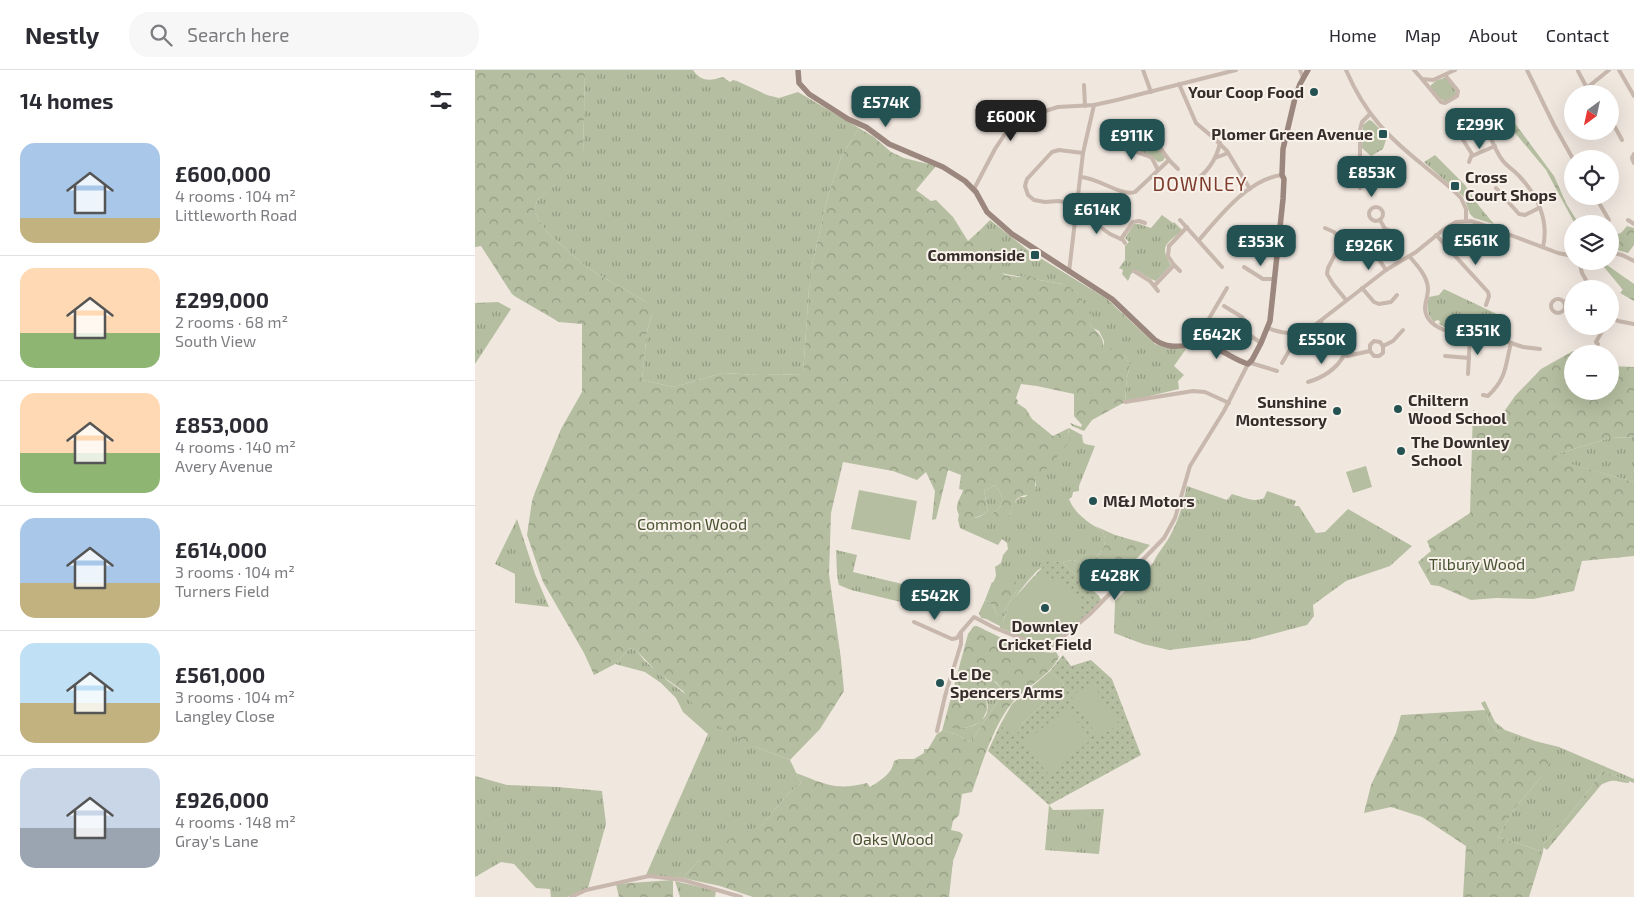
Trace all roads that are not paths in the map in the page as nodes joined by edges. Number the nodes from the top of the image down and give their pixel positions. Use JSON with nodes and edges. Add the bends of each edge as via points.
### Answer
{"nodes":[{"id":1,"x":798,"y":70,"type":"edge"},
{"id":2,"x":1143,"y":70,"type":"edge"},
{"id":3,"x":1236,"y":70,"type":"edge"},
{"id":4,"x":1300,"y":70,"type":"edge"},
{"id":5,"x":1308,"y":70,"type":"edge"},
{"id":6,"x":1346,"y":70,"type":"edge"},
{"id":7,"x":1414,"y":70,"type":"edge"},
{"id":8,"x":1455,"y":70,"type":"edge"},
{"id":9,"x":1527,"y":70,"type":"edge"},
{"id":10,"x":1609,"y":70,"type":"edge"},
{"id":11,"x":1619,"y":70,"type":"edge"},
{"id":12,"x":1578,"y":71,"type":"dead end"},
{"id":13,"x":1445,"y":75,"type":"junction"},
{"id":14,"x":1303,"y":77,"type":"junction"},
{"id":15,"x":1422,"y":79,"type":"junction"},
{"id":16,"x":1179,"y":84,"type":"junction"},
{"id":17,"x":1585,"y":85,"type":"edge"},
{"id":18,"x":1591,"y":85,"type":"edge"},
{"id":19,"x":1083,"y":86,"type":"dead end"},
{"id":20,"x":1151,"y":92,"type":"junction"},
{"id":21,"x":1634,"y":96,"type":"edge"},
{"id":22,"x":1094,"y":105,"type":"junction"},
{"id":23,"x":1085,"y":106,"type":"junction"},
{"id":24,"x":1370,"y":114,"type":"junction"},
{"id":25,"x":1486,"y":126,"type":"dead end"},
{"id":26,"x":1619,"y":137,"type":"edge"},
{"id":27,"x":1463,"y":140,"type":"dead end"},
{"id":28,"x":1623,"y":140,"type":"dead end"},
{"id":29,"x":1220,"y":143,"type":"junction"},
{"id":30,"x":1495,"y":146,"type":"junction"},
{"id":31,"x":1568,"y":150,"type":"edge"},
{"id":32,"x":1083,"y":153,"type":"junction"},
{"id":33,"x":1228,"y":154,"type":"junction"},
{"id":34,"x":1634,"y":154,"type":"edge"},
{"id":35,"x":1472,"y":156,"type":"junction"},
{"id":36,"x":1215,"y":158,"type":"junction"},
{"id":37,"x":1169,"y":160,"type":"junction"},
{"id":38,"x":1469,"y":162,"type":"dead end"},
{"id":39,"x":1634,"y":163,"type":"edge"},
{"id":40,"x":1178,"y":169,"type":"dead end"},
{"id":41,"x":1158,"y":170,"type":"junction"},
{"id":42,"x":1282,"y":175,"type":"junction"},
{"id":43,"x":1081,"y":177,"type":"junction"},
{"id":44,"x":1191,"y":184,"type":"dead end"},
{"id":45,"x":1360,"y":188,"type":"dead end"},
{"id":46,"x":1497,"y":188,"type":"dead end"},
{"id":47,"x":974,"y":189,"type":"junction"},
{"id":48,"x":1250,"y":189,"type":"junction"},
{"id":49,"x":1078,"y":204,"type":"junction"},
{"id":50,"x":1539,"y":208,"type":"junction"},
{"id":51,"x":1077,"y":218,"type":"junction"},
{"id":52,"x":1180,"y":220,"type":"dead end"},
{"id":53,"x":1380,"y":220,"type":"dead end"},
{"id":54,"x":1466,"y":221,"type":"junction"},
{"id":55,"x":1145,"y":223,"type":"dead end"},
{"id":56,"x":1187,"y":227,"type":"junction"},
{"id":57,"x":1325,"y":228,"type":"dead end"},
{"id":58,"x":1385,"y":229,"type":"junction"},
{"id":59,"x":1396,"y":233,"type":"dead end"},
{"id":60,"x":1436,"y":235,"type":"junction"},
{"id":61,"x":1121,"y":239,"type":"junction"},
{"id":62,"x":1199,"y":240,"type":"junction"},
{"id":63,"x":1125,"y":243,"type":"dead end"},
{"id":64,"x":1543,"y":247,"type":"junction"},
{"id":65,"x":1564,"y":254,"type":"edge"},
{"id":66,"x":1619,"y":254,"type":"edge"},
{"id":67,"x":1409,"y":256,"type":"junction"},
{"id":68,"x":1634,"y":261,"type":"edge"},
{"id":69,"x":1174,"y":265,"type":"junction"},
{"id":70,"x":1222,"y":266,"type":"dead end"},
{"id":71,"x":1386,"y":270,"type":"junction"},
{"id":72,"x":1134,"y":271,"type":"dead end"},
{"id":73,"x":1069,"y":272,"type":"junction"},
{"id":74,"x":1180,"y":272,"type":"dead end"},
{"id":75,"x":1244,"y":274,"type":"dead end"},
{"id":76,"x":1275,"y":279,"type":"junction"},
{"id":77,"x":1155,"y":285,"type":"junction"},
{"id":78,"x":1227,"y":288,"type":"dead end"},
{"id":79,"x":1362,"y":288,"type":"junction"},
{"id":80,"x":1159,"y":291,"type":"dead end"},
{"id":81,"x":1397,"y":295,"type":"dead end"},
{"id":82,"x":1346,"y":300,"type":"junction"},
{"id":83,"x":1486,"y":305,"type":"dead end"},
{"id":84,"x":1224,"y":306,"type":"dead end"},
{"id":85,"x":1619,"y":320,"type":"edge"},
{"id":86,"x":1320,"y":321,"type":"junction"},
{"id":87,"x":1634,"y":324,"type":"edge"},
{"id":88,"x":1268,"y":328,"type":"junction"},
{"id":89,"x":1403,"y":330,"type":"dead end"},
{"id":90,"x":1291,"y":334,"type":"junction"},
{"id":91,"x":1600,"y":335,"type":"edge"},
{"id":92,"x":1470,"y":336,"type":"junction"},
{"id":93,"x":1511,"y":342,"type":"junction"},
{"id":94,"x":1261,"y":343,"type":"junction"},
{"id":95,"x":1598,"y":344,"type":"dead end"},
{"id":96,"x":1197,"y":345,"type":"junction"},
{"id":97,"x":1383,"y":346,"type":"junction"},
{"id":98,"x":1541,"y":349,"type":"dead end"},
{"id":99,"x":1370,"y":351,"type":"junction"},
{"id":100,"x":1344,"y":355,"type":"junction"},
{"id":101,"x":1445,"y":356,"type":"dead end"},
{"id":102,"x":1469,"y":358,"type":"junction"},
{"id":103,"x":1282,"y":363,"type":"dead end"},
{"id":104,"x":1249,"y":364,"type":"junction"},
{"id":105,"x":1277,"y":371,"type":"dead end"},
{"id":106,"x":1468,"y":374,"type":"dead end"},
{"id":107,"x":1308,"y":382,"type":"dead end"},
{"id":108,"x":1487,"y":396,"type":"dead end"},
{"id":109,"x":1125,"y":402,"type":"dead end"},
{"id":110,"x":1229,"y":403,"type":"junction"},
{"id":111,"x":914,"y":622,"type":"dead end"},
{"id":112,"x":961,"y":632,"type":"junction"},
{"id":113,"x":937,"y":731,"type":"dead end"},
{"id":114,"x":571,"y":897,"type":"edge"},
{"id":115,"x":741,"y":897,"type":"edge"}],
"edges":[{"from":1,"to":47,"type":"street","via":[[799,84],[809,94],[866,126],[889,144],[943,167]]},
{"from":2,"to":20,"type":"street"},
{"from":3,"to":16,"type":"street"},
{"from":4,"to":14,"type":"street"},
{"from":5,"to":14,"type":"street"},
{"from":6,"to":24,"type":"street"},
{"from":7,"to":15,"type":"street"},
{"from":8,"to":13,"type":"street"},
{"from":9,"to":31,"type":"street"},
{"from":10,"to":18,"type":"street"},
{"from":11,"to":21,"type":"street"},
{"from":12,"to":17,"type":"street"},
{"from":13,"to":15,"type":"street","via":[[1433,80]]},
{"from":13,"to":15,"type":"street","via":[[1458,91],[1457,96],[1445,103]]},
{"from":14,"to":42,"type":"street","via":[[1285,142]]},
{"from":16,"to":20,"type":"street"},
{"from":16,"to":29,"type":"street","via":[[1196,123]]},
{"from":19,"to":23,"type":"street"},
{"from":20,"to":22,"type":"street"},
{"from":22,"to":23,"type":"street"},
{"from":22,"to":32,"type":"street"},
{"from":23,"to":47,"type":"street","via":[[1058,107],[1016,123],[998,144]]},
{"from":24,"to":45,"type":"street","via":[[1362,122],[1360,130]]},
{"from":24,"to":54,"type":"street","via":[[1391,138],[1461,198],[1466,209]]},
{"from":25,"to":30,"type":"street"},
{"from":26,"to":28,"type":"street"},
{"from":27,"to":35,"type":"street"},
{"from":29,"to":33,"type":"street"},
{"from":29,"to":36,"type":"street"},
{"from":30,"to":35,"type":"street"},
{"from":30,"to":50,"type":"street","via":[[1529,188]]},
{"from":32,"to":43,"type":"street"},
{"from":32,"to":49,"type":"street","via":[[1052,152],[1027,179],[1025,186],[1034,200]]},
{"from":33,"to":36,"type":"street"},
{"from":33,"to":48,"type":"street"},
{"from":34,"to":39,"type":"street"},
{"from":35,"to":38,"type":"street"},
{"from":36,"to":44,"type":"street","via":[[1206,173]]},
{"from":37,"to":40,"type":"street"},
{"from":37,"to":41,"type":"street"},
{"from":37,"to":41,"type":"street","via":[[1153,138],[1135,137],[1131,142],[1133,150],[1152,158]]},
{"from":41,"to":43,"type":"street","via":[[1133,194]]},
{"from":42,"to":48,"type":"street"},
{"from":42,"to":76,"type":"street","via":[[1284,184]]},
{"from":43,"to":49,"type":"street"},
{"from":46,"to":50,"type":"street","via":[[1522,216]]},
{"from":47,"to":73,"type":"street","via":[[987,212],[1012,234]]},
{"from":48,"to":62,"type":"street"},
{"from":49,"to":51,"type":"street"},
{"from":50,"to":64,"type":"street","via":[[1546,230]]},
{"from":51,"to":61,"type":"street","via":[[1092,221]]},
{"from":51,"to":73,"type":"street"},
{"from":52,"to":56,"type":"street"},
{"from":53,"to":58,"type":"street"},
{"from":54,"to":60,"type":"street","via":[[1452,224]]},
{"from":54,"to":64,"type":"street"},
{"from":55,"to":61,"type":"street","via":[[1133,222]]},
{"from":56,"to":62,"type":"street"},
{"from":56,"to":69,"type":"street","via":[[1169,246],[1168,256]]},
{"from":57,"to":82,"type":"street","via":[[1340,239],[1327,274]]},
{"from":58,"to":59,"type":"street"},
{"from":58,"to":71,"type":"street","via":[[1374,247]]},
{"from":60,"to":67,"type":"street"},
{"from":60,"to":83,"type":"street","via":[[1488,292]]},
{"from":61,"to":63,"type":"street"},
{"from":62,"to":70,"type":"street"},
{"from":64,"to":65,"type":"street"},
{"from":66,"to":68,"type":"street"},
{"from":67,"to":71,"type":"street"},
{"from":67,"to":92,"type":"street","via":[[1427,283],[1425,309],[1429,318],[1450,333]]},
{"from":69,"to":74,"type":"street"},
{"from":69,"to":77,"type":"street"},
{"from":71,"to":79,"type":"street"},
{"from":72,"to":77,"type":"street"},
{"from":73,"to":96,"type":"street","via":[[1112,299],[1160,344]]},
{"from":75,"to":76,"type":"street","via":[[1245,268],[1263,279]]},
{"from":76,"to":88,"type":"street"},
{"from":77,"to":80,"type":"street"},
{"from":78,"to":96,"type":"street"},
{"from":79,"to":81,"type":"street","via":[[1379,304],[1391,302]]},
{"from":79,"to":82,"type":"street"},
{"from":82,"to":86,"type":"street"},
{"from":84,"to":94,"type":"street","via":[[1242,318],[1243,332]]},
{"from":85,"to":87,"type":"street"},
{"from":86,"to":90,"type":"street","via":[[1305,331]]},
{"from":86,"to":100,"type":"street"},
{"from":88,"to":90,"type":"street"},
{"from":88,"to":94,"type":"street"},
{"from":89,"to":97,"type":"street","via":[[1393,342]]},
{"from":90,"to":103,"type":"street","via":[[1292,346]]},
{"from":91,"to":95,"type":"street"},
{"from":92,"to":93,"type":"street"},
{"from":92,"to":102,"type":"street"},
{"from":93,"to":98,"type":"street"},
{"from":93,"to":108,"type":"street","via":[[1508,372]]},
{"from":94,"to":104,"type":"street"},
{"from":96,"to":104,"type":"street","via":[[1222,351]]},
{"from":97,"to":99,"type":"street","via":[[1375,341],[1370,345]]},
{"from":97,"to":99,"type":"street","via":[[1379,356]]},
{"from":99,"to":100,"type":"street"},
{"from":100,"to":107,"type":"street","via":[[1327,373]]},
{"from":101,"to":102,"type":"street"},
{"from":102,"to":106,"type":"street"},
{"from":104,"to":105,"type":"street"},
{"from":104,"to":110,"type":"street"},
{"from":109,"to":110,"type":"street","via":[[1193,391],[1205,392]]},
{"from":110,"to":112,"type":"street","via":[[1190,466],[1175,518],[1164,538],[1085,619],[1049,647],[1009,634],[974,617]]},
{"from":111,"to":112,"type":"street","via":[[952,639]]},
{"from":112,"to":113,"type":"street","via":[[962,640]]},
{"from":114,"to":115,"type":"street","via":[[587,890],[649,876],[683,880]]}]}
